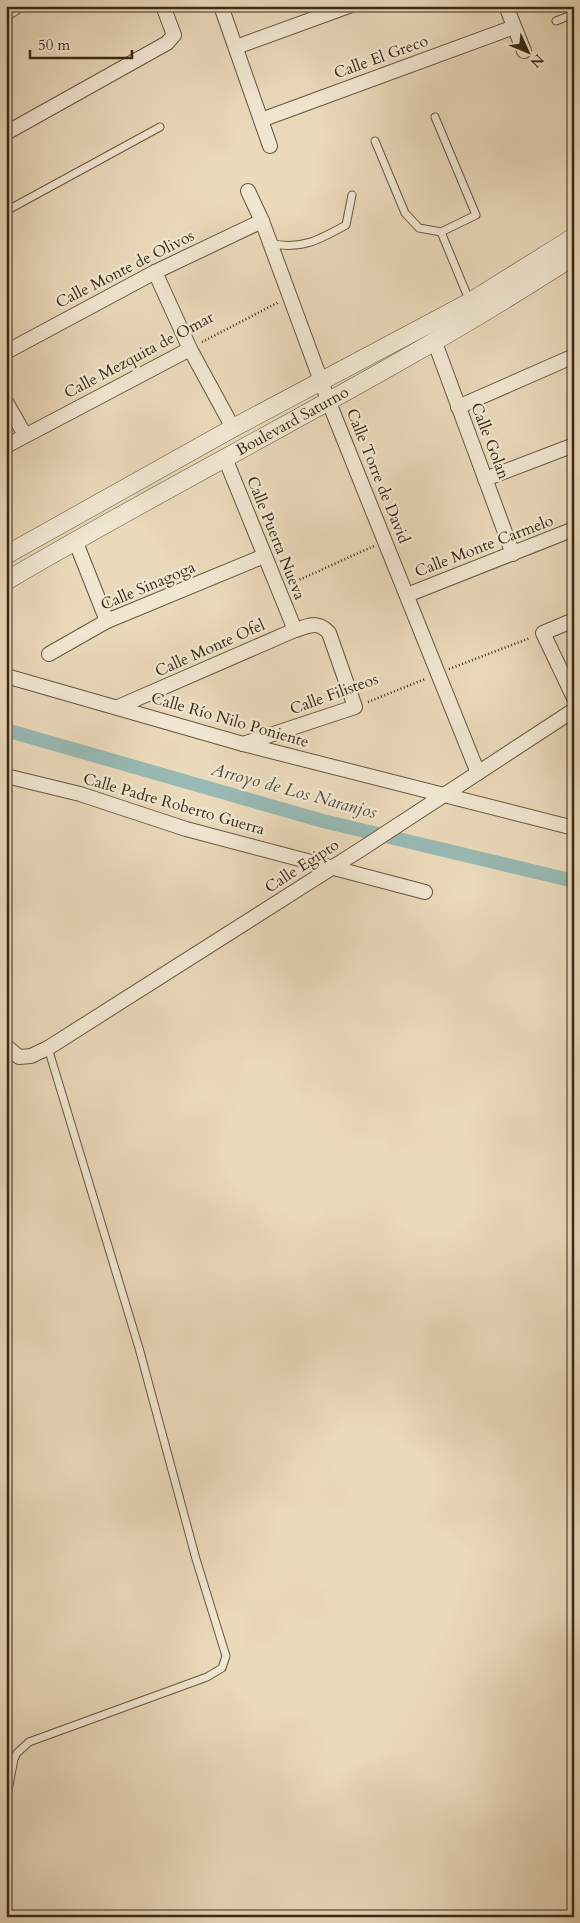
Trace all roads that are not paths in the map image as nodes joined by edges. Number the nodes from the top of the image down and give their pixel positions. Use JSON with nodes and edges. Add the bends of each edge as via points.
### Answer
{"nodes":[{"id":1,"x":17,"y":6,"type":"edge"},
{"id":2,"x":164,"y":6,"type":"edge"},
{"id":3,"x":221,"y":6,"type":"edge"},
{"id":4,"x":349,"y":6,"type":"edge"},
{"id":5,"x":506,"y":6,"type":"edge"},
{"id":6,"x":6,"y":12,"type":"edge"},
{"id":7,"x":574,"y":14,"type":"edge"},
{"id":8,"x":556,"y":21,"type":"dead end"},
{"id":9,"x":514,"y":27,"type":"junction"},
{"id":10,"x":236,"y":47,"type":"junction"},
{"id":11,"x":524,"y":51,"type":"dead end"},
{"id":12,"x":435,"y":117,"type":"dead end"},
{"id":13,"x":261,"y":120,"type":"junction"},
{"id":14,"x":160,"y":127,"type":"dead end"},
{"id":15,"x":6,"y":133,"type":"edge"},
{"id":16,"x":375,"y":141,"type":"dead end"},
{"id":17,"x":270,"y":146,"type":"dead end"},
{"id":18,"x":248,"y":191,"type":"dead end"},
{"id":19,"x":352,"y":195,"type":"dead end"},
{"id":20,"x":6,"y":211,"type":"edge"},
{"id":21,"x":262,"y":221,"type":"junction"},
{"id":22,"x":441,"y":232,"type":"junction"},
{"id":23,"x":574,"y":237,"type":"edge"},
{"id":24,"x":270,"y":243,"type":"junction"},
{"id":25,"x":574,"y":256,"type":"edge"},
{"id":26,"x":155,"y":272,"type":"junction"},
{"id":27,"x":470,"y":302,"type":"junction"},
{"id":28,"x":434,"y":340,"type":"junction"},
{"id":29,"x":190,"y":349,"type":"junction"},
{"id":30,"x":6,"y":352,"type":"edge"},
{"id":31,"x":574,"y":356,"type":"edge"},
{"id":32,"x":323,"y":382,"type":"junction"},
{"id":33,"x":328,"y":400,"type":"junction"},
{"id":34,"x":6,"y":402,"type":"edge"},
{"id":35,"x":458,"y":407,"type":"junction"},
{"id":36,"x":233,"y":428,"type":"junction"},
{"id":37,"x":25,"y":435,"type":"junction"},
{"id":38,"x":574,"y":444,"type":"edge"},
{"id":39,"x":6,"y":446,"type":"edge"},
{"id":40,"x":225,"y":458,"type":"junction"},
{"id":41,"x":485,"y":479,"type":"junction"},
{"id":42,"x":574,"y":529,"type":"edge"},
{"id":43,"x":76,"y":540,"type":"junction"},
{"id":44,"x":513,"y":554,"type":"junction"},
{"id":45,"x":6,"y":555,"type":"edge"},
{"id":46,"x":264,"y":556,"type":"junction"},
{"id":47,"x":6,"y":581,"type":"edge"},
{"id":48,"x":407,"y":595,"type":"junction"},
{"id":49,"x":574,"y":620,"type":"edge"},
{"id":50,"x":107,"y":622,"type":"junction"},
{"id":51,"x":295,"y":630,"type":"junction"},
{"id":52,"x":49,"y":654,"type":"dead end"},
{"id":53,"x":6,"y":676,"type":"edge"},
{"id":54,"x":574,"y":698,"type":"edge"},
{"id":55,"x":118,"y":707,"type":"junction"},
{"id":56,"x":355,"y":707,"type":"joint"},
{"id":57,"x":574,"y":710,"type":"edge"},
{"id":58,"x":243,"y":744,"type":"junction"},
{"id":59,"x":478,"y":773,"type":"junction"},
{"id":60,"x":6,"y":776,"type":"edge"},
{"id":61,"x":445,"y":795,"type":"junction"},
{"id":62,"x":574,"y":828,"type":"edge"},
{"id":63,"x":332,"y":867,"type":"junction"},
{"id":64,"x":425,"y":892,"type":"dead end"},
{"id":65,"x":6,"y":1046,"type":"edge"},
{"id":66,"x":48,"y":1048,"type":"junction"},
{"id":67,"x":6,"y":1801,"type":"edge"}],
"edges":[{"from":1,"to":6,"type":"street"},
{"from":2,"to":15,"type":"street","via":[[174,35],[167,44]]},
{"from":3,"to":10,"type":"street"},
{"from":4,"to":10,"type":"street"},
{"from":5,"to":9,"type":"street"},
{"from":7,"to":8,"type":"lane"},
{"from":9,"to":11,"type":"street"},
{"from":9,"to":13,"type":"street","name":"Calle El Greco"},
{"from":10,"to":13,"type":"street"},
{"from":12,"to":22,"type":"lane","via":[[476,215]]},
{"from":13,"to":17,"type":"street"},
{"from":14,"to":20,"type":"lane"},
{"from":16,"to":22,"type":"lane","via":[[405,213],[419,228]]},
{"from":18,"to":21,"type":"street","name":"Calle Torre de David"},
{"from":19,"to":24,"type":"lane","via":[[346,225],[319,240],[286,248]]},
{"from":21,"to":24,"type":"street","name":"Calle Torre de David"},
{"from":21,"to":26,"type":"street","name":"Calle Monte de Olivos"},
{"from":22,"to":27,"type":"lane"},
{"from":23,"to":27,"type":"street","name":"Boulevard Saturno"},
{"from":24,"to":32,"type":"street","name":"Calle Torre de David"},
{"from":25,"to":28,"type":"street","name":"Boulevard Saturno","via":[[474,319]]},
{"from":26,"to":29,"type":"street"},
{"from":26,"to":30,"type":"street","name":"Calle Monte de Olivos"},
{"from":27,"to":32,"type":"street","name":"Boulevard Saturno"},
{"from":28,"to":33,"type":"street","name":"Boulevard Saturno"},
{"from":28,"to":35,"type":"street","name":"Calle Golan"},
{"from":29,"to":36,"type":"street"},
{"from":29,"to":37,"type":"street","name":"Calle Mezquita de Omar"},
{"from":31,"to":35,"type":"street"},
{"from":32,"to":33,"type":"street","name":"Calle Torre de David"},
{"from":32,"to":36,"type":"street","name":"Boulevard Saturno"},
{"from":33,"to":40,"type":"street","name":"Boulevard Saturno"},
{"from":33,"to":48,"type":"street","name":"Calle Torre de David"},
{"from":34,"to":37,"type":"street"},
{"from":35,"to":41,"type":"street","name":"Calle Golan"},
{"from":36,"to":45,"type":"street","name":"Boulevard Saturno"},
{"from":37,"to":39,"type":"street","name":"Calle Mezquita de Omar"},
{"from":38,"to":41,"type":"street"},
{"from":40,"to":43,"type":"street","name":"Boulevard Saturno"},
{"from":40,"to":46,"type":"street","name":"Calle Puerta Nueva"},
{"from":41,"to":44,"type":"street","name":"Calle Golan"},
{"from":42,"to":44,"type":"street","name":"Calle Monte Carmelo"},
{"from":43,"to":47,"type":"street","name":"Boulevard Saturno"},
{"from":43,"to":50,"type":"street"},
{"from":44,"to":48,"type":"street","name":"Calle Monte Carmelo"},
{"from":46,"to":50,"type":"street","name":"Calle Sinagoga"},
{"from":46,"to":51,"type":"street","name":"Calle Puerta Nueva"},
{"from":48,"to":59,"type":"street","name":"Calle Torre de David"},
{"from":49,"to":54,"type":"street","via":[[543,633]]},
{"from":50,"to":52,"type":"street","name":"Calle Sinagoga"},
{"from":51,"to":55,"type":"street","name":"Calle Monte Ofel"},
{"from":51,"to":56,"type":"street","name":"Calle Monte Ofel","via":[[316,624],[329,633]]},
{"from":53,"to":55,"type":"street","name":"Calle Río Nilo Poniente"},
{"from":55,"to":58,"type":"street","name":"Calle Río Nilo Poniente"},
{"from":56,"to":58,"type":"street","name":"Calle Filisteos"},
{"from":57,"to":59,"type":"street","name":"Calle Egipto"},
{"from":58,"to":61,"type":"street","name":"Calle Río Nilo Poniente"},
{"from":59,"to":61,"type":"street","name":"Calle Egipto"},
{"from":60,"to":63,"type":"street","name":"Calle Padre Roberto Guerra","via":[[80,794],[186,829]]},
{"from":61,"to":62,"type":"street","name":"Calle Río Nilo Poniente"},
{"from":61,"to":63,"type":"street","name":"Calle Egipto"},
{"from":63,"to":64,"type":"street","name":"Calle Padre Roberto Guerra"},
{"from":63,"to":66,"type":"street","name":"Calle Egipto"},
{"from":65,"to":66,"type":"street","name":"Calle Egipto","via":[[19,1057],[31,1056]]},
{"from":66,"to":67,"type":"lane","via":[[226,1656],[222,1668],[207,1677],[30,1742],[14,1759]]}]}
